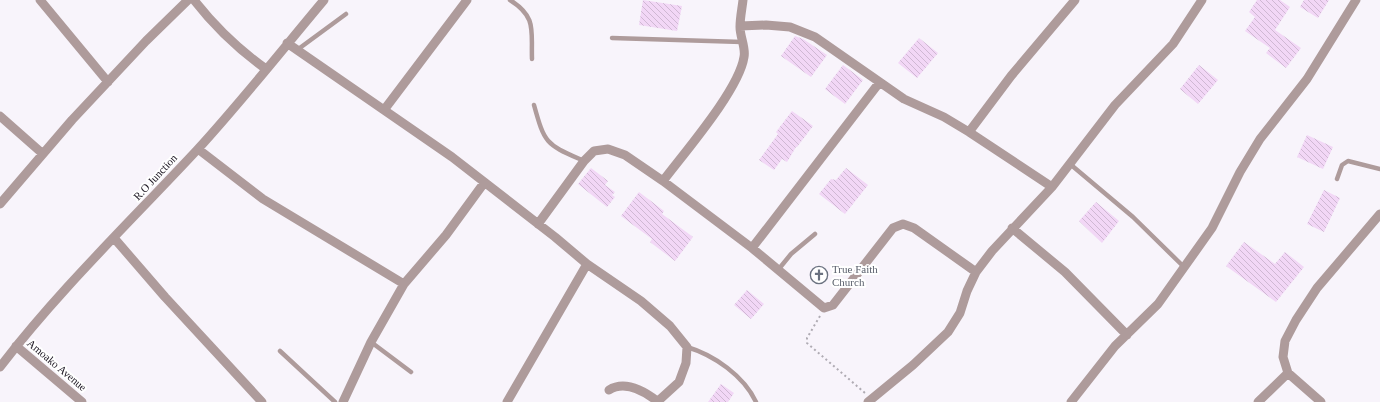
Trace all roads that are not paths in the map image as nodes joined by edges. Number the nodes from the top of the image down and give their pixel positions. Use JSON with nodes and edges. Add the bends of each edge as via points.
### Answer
{"nodes":[{"id":1,"x":40,"y":0,"type":"edge"},
{"id":2,"x":188,"y":0,"type":"edge"},
{"id":3,"x":194,"y":0,"type":"edge"},
{"id":4,"x":324,"y":0,"type":"edge"},
{"id":5,"x":467,"y":0,"type":"edge"},
{"id":6,"x":510,"y":0,"type":"edge"},
{"id":7,"x":742,"y":0,"type":"edge"},
{"id":8,"x":1075,"y":0,"type":"edge"},
{"id":9,"x":1202,"y":0,"type":"edge"},
{"id":10,"x":1356,"y":0,"type":"edge"},
{"id":11,"x":346,"y":14,"type":"dead end"},
{"id":12,"x":740,"y":26,"type":"junction"},
{"id":13,"x":612,"y":38,"type":"dead end"},
{"id":14,"x":742,"y":42,"type":"junction"},
{"id":15,"x":287,"y":43,"type":"junction"},
{"id":16,"x":297,"y":50,"type":"junction"},
{"id":17,"x":532,"y":59,"type":"dead end"},
{"id":18,"x":266,"y":70,"type":"junction"},
{"id":19,"x":108,"y":82,"type":"junction"},
{"id":20,"x":879,"y":83,"type":"junction"},
{"id":21,"x":534,"y":105,"type":"dead end"},
{"id":22,"x":384,"y":110,"type":"junction"},
{"id":23,"x":0,"y":116,"type":"edge"},
{"id":24,"x":969,"y":132,"type":"junction"},
{"id":25,"x":198,"y":149,"type":"junction"},
{"id":26,"x":43,"y":154,"type":"junction"},
{"id":27,"x":584,"y":161,"type":"junction"},
{"id":28,"x":1069,"y":162,"type":"junction"},
{"id":29,"x":1380,"y":168,"type":"edge"},
{"id":30,"x":1337,"y":179,"type":"dead end"},
{"id":31,"x":662,"y":181,"type":"junction"},
{"id":32,"x":484,"y":183,"type":"junction"},
{"id":33,"x":1052,"y":187,"type":"junction"},
{"id":34,"x":0,"y":204,"type":"edge"},
{"id":35,"x":1380,"y":214,"type":"edge"},
{"id":36,"x":538,"y":224,"type":"junction"},
{"id":37,"x":1012,"y":228,"type":"junction"},
{"id":38,"x":815,"y":234,"type":"dead end"},
{"id":39,"x":114,"y":238,"type":"junction"},
{"id":40,"x":752,"y":248,"type":"junction"},
{"id":41,"x":587,"y":264,"type":"junction"},
{"id":42,"x":1184,"y":267,"type":"junction"},
{"id":43,"x":778,"y":270,"type":"junction"},
{"id":44,"x":976,"y":272,"type":"junction"},
{"id":45,"x":404,"y":284,"type":"junction"},
{"id":46,"x":1127,"y":335,"type":"junction"},
{"id":47,"x":371,"y":342,"type":"junction"},
{"id":48,"x":16,"y":346,"type":"junction"},
{"id":49,"x":687,"y":347,"type":"junction"},
{"id":50,"x":280,"y":351,"type":"dead end"},
{"id":51,"x":0,"y":367,"type":"edge"},
{"id":52,"x":411,"y":372,"type":"dead end"},
{"id":53,"x":1288,"y":373,"type":"junction"},
{"id":54,"x":609,"y":390,"type":"dead end"},
{"id":55,"x":870,"y":400,"type":"edge"},
{"id":56,"x":82,"y":402,"type":"edge"},
{"id":57,"x":260,"y":402,"type":"edge"},
{"id":58,"x":335,"y":402,"type":"edge"},
{"id":59,"x":343,"y":402,"type":"edge"},
{"id":60,"x":507,"y":402,"type":"edge"},
{"id":61,"x":657,"y":402,"type":"edge"},
{"id":62,"x":756,"y":402,"type":"edge"},
{"id":63,"x":1071,"y":402,"type":"edge"},
{"id":64,"x":1258,"y":402,"type":"edge"},
{"id":65,"x":1321,"y":402,"type":"edge"}],
"edges":[{"from":1,"to":19,"type":"street"},
{"from":2,"to":19,"type":"street"},
{"from":3,"to":18,"type":"street","via":[[238,49]]},
{"from":4,"to":15,"type":"street","name":"R.O Junction"},
{"from":5,"to":22,"type":"street"},
{"from":6,"to":17,"type":"lane","via":[[522,8],[529,19]]},
{"from":7,"to":12,"type":"street"},
{"from":8,"to":24,"type":"street","via":[[1011,76]]},
{"from":9,"to":28,"type":"street","via":[[1173,44],[1115,105]]},
{"from":10,"to":42,"type":"street","via":[[1307,79],[1260,139],[1212,228]]},
{"from":11,"to":16,"type":"lane"},
{"from":12,"to":14,"type":"street"},
{"from":12,"to":20,"type":"street","via":[[790,27],[815,37]]},
{"from":13,"to":14,"type":"lane"},
{"from":14,"to":31,"type":"street","via":[[745,56],[732,88]]},
{"from":15,"to":16,"type":"street"},
{"from":15,"to":18,"type":"street","name":"R.O Junction"},
{"from":16,"to":22,"type":"street"},
{"from":18,"to":25,"type":"street","name":"R.O Junction"},
{"from":19,"to":26,"type":"street"},
{"from":20,"to":24,"type":"street","via":[[904,99],[944,117]]},
{"from":20,"to":40,"type":"street"},
{"from":21,"to":27,"type":"lane","via":[[541,132],[554,148]]},
{"from":22,"to":32,"type":"street","via":[[452,157]]},
{"from":23,"to":26,"type":"street"},
{"from":24,"to":33,"type":"street"},
{"from":25,"to":39,"type":"street","name":"R.O Junction"},
{"from":25,"to":45,"type":"street","via":[[263,199]]},
{"from":26,"to":34,"type":"street"},
{"from":27,"to":31,"type":"street","via":[[594,151],[608,148],[624,155]]},
{"from":27,"to":36,"type":"street"},
{"from":28,"to":33,"type":"street"},
{"from":28,"to":42,"type":"lane"},
{"from":29,"to":30,"type":"lane","via":[[1348,161],[1342,165]]},
{"from":31,"to":40,"type":"street"},
{"from":32,"to":36,"type":"street"},
{"from":32,"to":45,"type":"street"},
{"from":33,"to":37,"type":"street"},
{"from":35,"to":53,"type":"street","via":[[1317,288],[1296,320],[1286,341],[1283,358]]},
{"from":36,"to":41,"type":"street"},
{"from":37,"to":44,"type":"street"},
{"from":37,"to":46,"type":"street","via":[[1065,272]]},
{"from":38,"to":43,"type":"lane","via":[[791,254]]},
{"from":39,"to":48,"type":"street","name":"R.O Junction"},
{"from":39,"to":57,"type":"street"},
{"from":40,"to":43,"type":"street"},
{"from":41,"to":49,"type":"street","via":[[647,306],[670,326]]},
{"from":41,"to":60,"type":"street"},
{"from":42,"to":46,"type":"street","via":[[1158,304]]},
{"from":43,"to":44,"type":"street","via":[[824,308],[833,305],[893,228],[903,224],[914,228]]},
{"from":44,"to":55,"type":"street","via":[[960,313],[948,332]]},
{"from":45,"to":47,"type":"street"},
{"from":46,"to":63,"type":"street","via":[[1115,346]]},
{"from":47,"to":52,"type":"lane"},
{"from":47,"to":59,"type":"street"},
{"from":48,"to":51,"type":"street","name":"R.O Junction"},
{"from":48,"to":56,"type":"street","name":"Amoako Avenue"},
{"from":49,"to":61,"type":"street","via":[[686,363],[679,382]]},
{"from":49,"to":62,"type":"lane","via":[[713,359],[744,382]]},
{"from":50,"to":58,"type":"lane"},
{"from":53,"to":64,"type":"street"},
{"from":53,"to":65,"type":"street"},
{"from":54,"to":61,"type":"street","via":[[624,385],[647,394]]}]}
